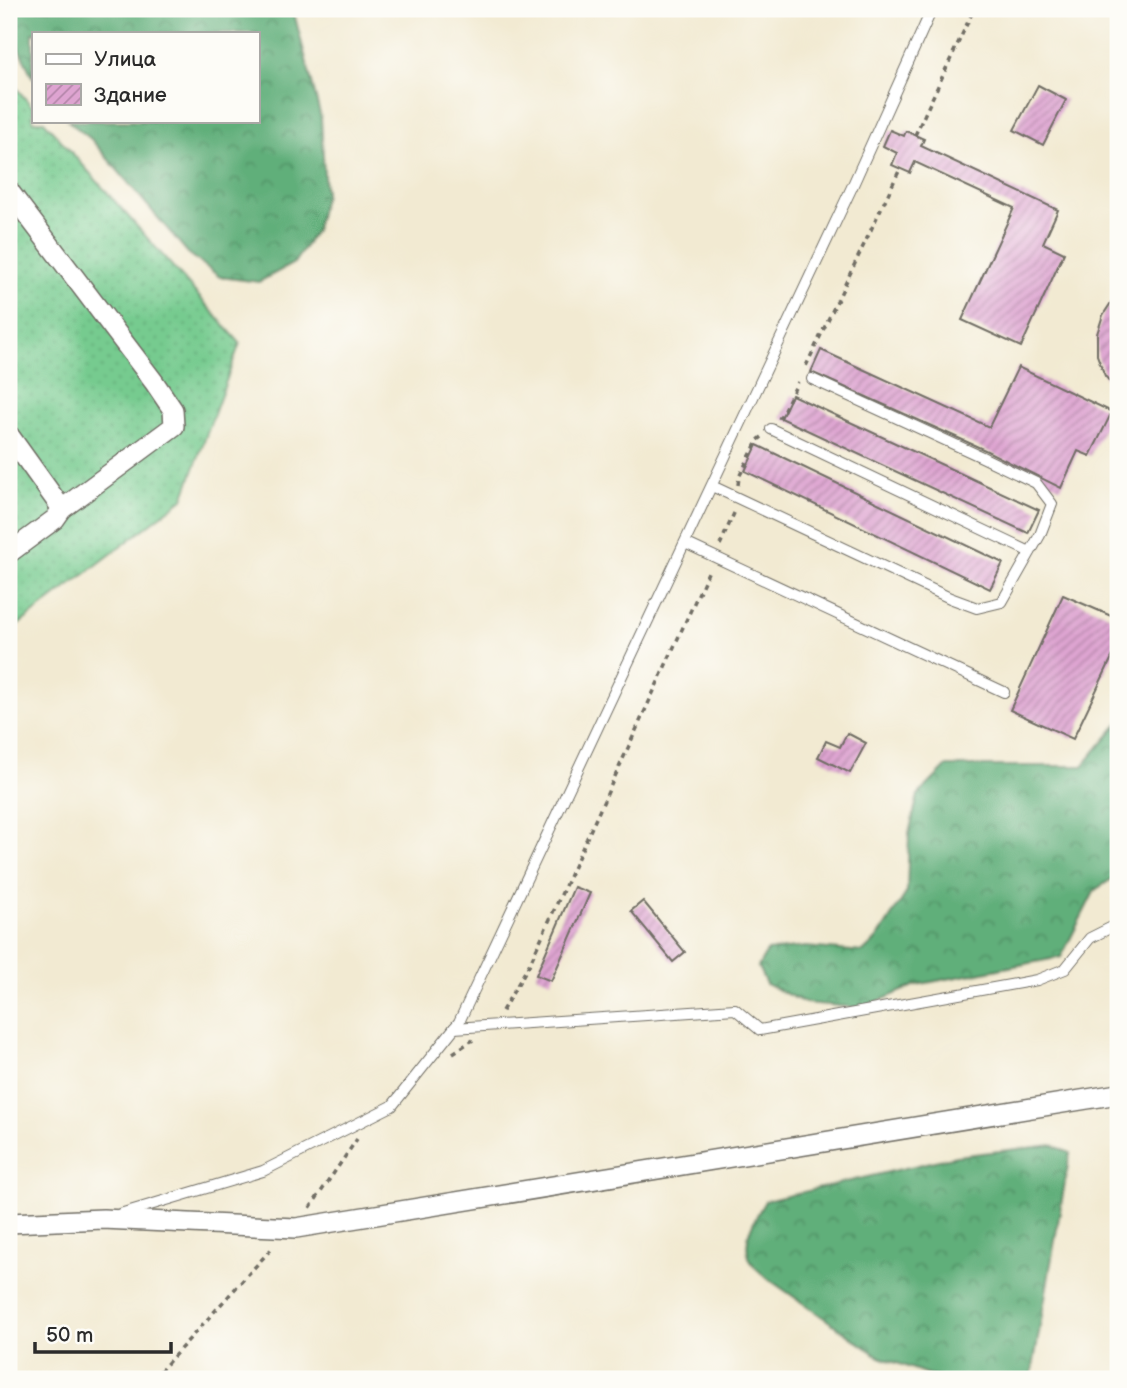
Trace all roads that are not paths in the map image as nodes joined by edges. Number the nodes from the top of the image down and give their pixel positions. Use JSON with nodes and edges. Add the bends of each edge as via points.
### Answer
{"nodes":[{"id":1,"x":932,"y":9,"type":"edge"},
{"id":2,"x":9,"y":191,"type":"edge"},
{"id":3,"x":812,"y":379,"type":"dead end"},
{"id":4,"x":771,"y":429,"type":"road end"},
{"id":5,"x":9,"y":435,"type":"edge"},
{"id":6,"x":712,"y":486,"type":"junction"},
{"id":7,"x":62,"y":509,"type":"junction"},
{"id":8,"x":685,"y":543,"type":"junction"},
{"id":9,"x":1030,"y":552,"type":"junction"},
{"id":10,"x":9,"y":553,"type":"edge"},
{"id":11,"x":1004,"y":692,"type":"dead end"},
{"id":12,"x":1118,"y":924,"type":"edge"},
{"id":13,"x":454,"y":1028,"type":"junction"},
{"id":14,"x":1118,"y":1094,"type":"edge"},
{"id":15,"x":103,"y":1219,"type":"junction"},
{"id":16,"x":9,"y":1223,"type":"edge"}],
"edges":[{"from":1,"to":6,"type":"lane"},
{"from":2,"to":7,"type":"street","via":[[173,410],[174,426]]},
{"from":3,"to":9,"type":"lane","via":[[1036,483],[1052,504]]},
{"from":4,"to":9,"type":"lane"},
{"from":5,"to":7,"type":"street"},
{"from":6,"to":8,"type":"lane"},
{"from":6,"to":9,"type":"lane","via":[[977,608],[1002,602]]},
{"from":7,"to":10,"type":"street"},
{"from":8,"to":11,"type":"lane"},
{"from":8,"to":13,"type":"lane"},
{"from":12,"to":13,"type":"lane","via":[[1090,937],[1065,969],[1037,980],[760,1030],[735,1009]]},
{"from":13,"to":15,"type":"lane","via":[[392,1106],[263,1171]]},
{"from":14,"to":15,"type":"street","via":[[296,1228]]},
{"from":15,"to":16,"type":"street"}]}
